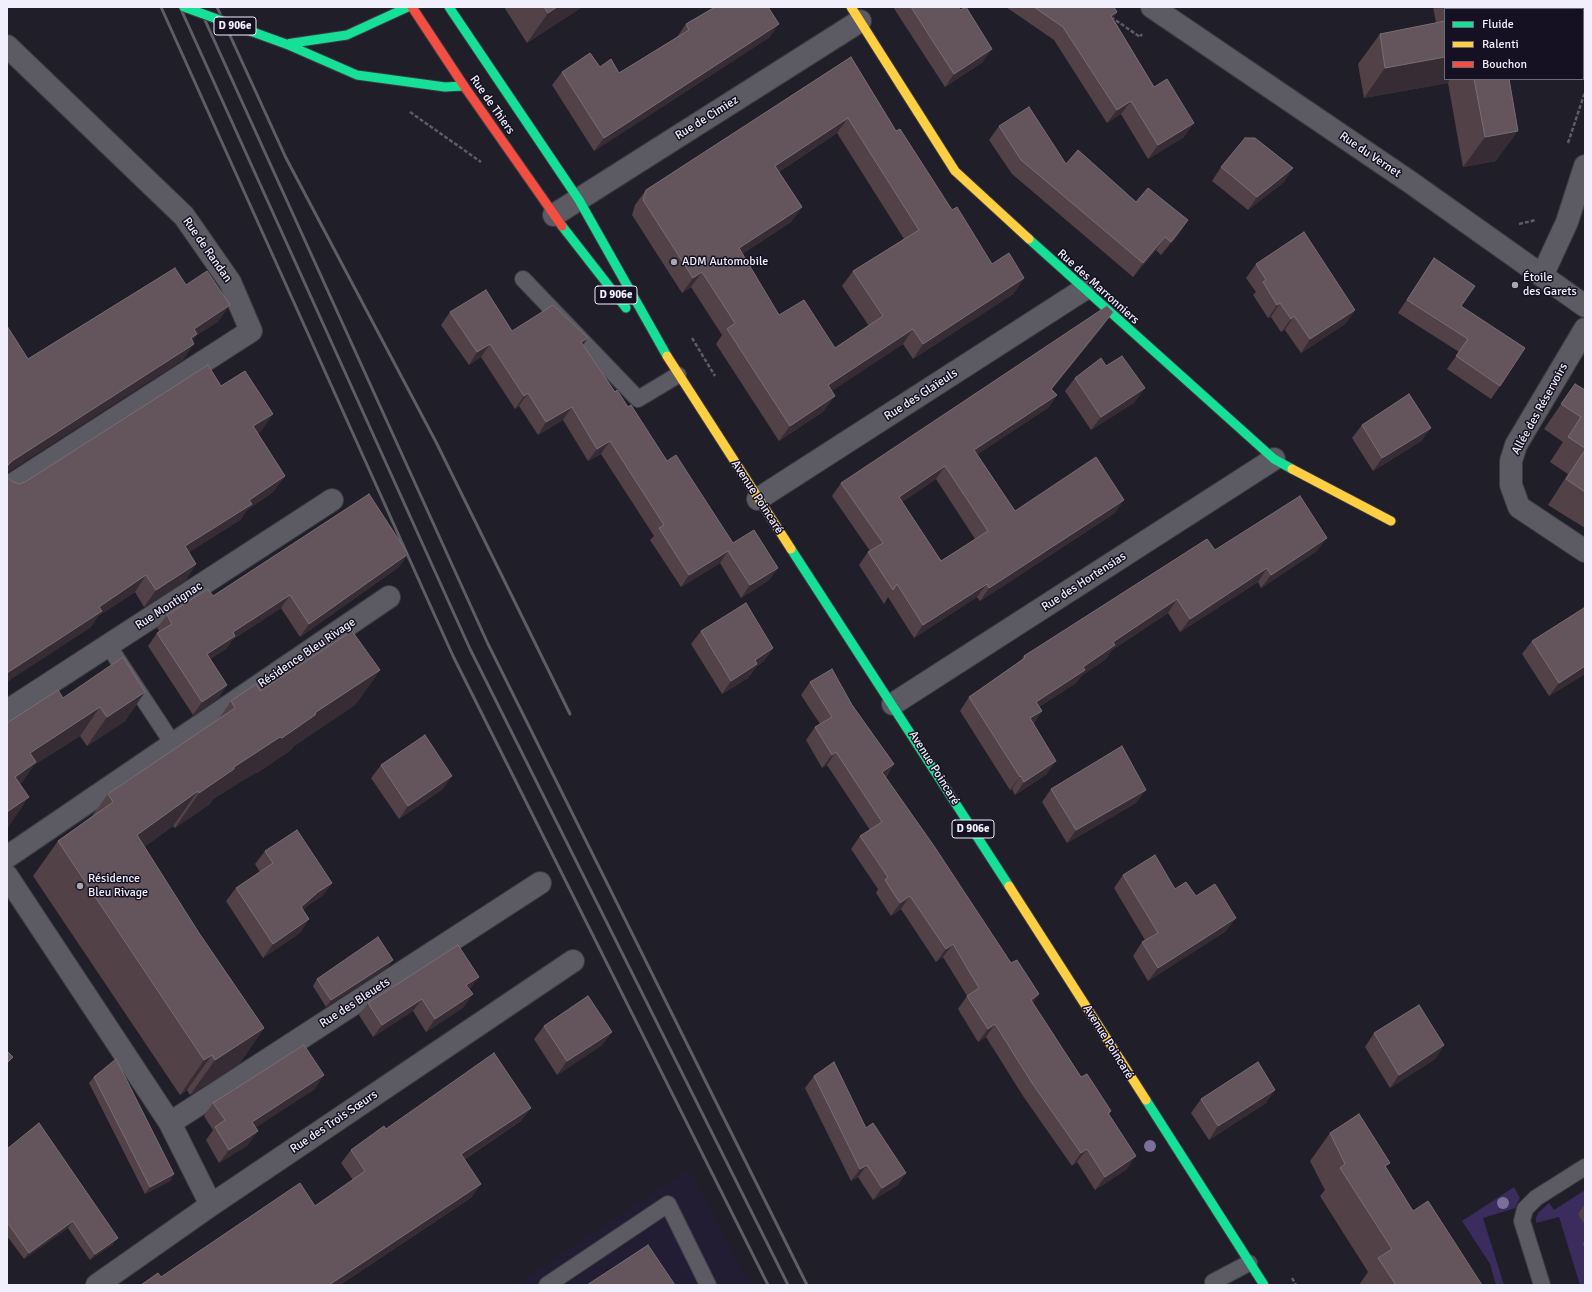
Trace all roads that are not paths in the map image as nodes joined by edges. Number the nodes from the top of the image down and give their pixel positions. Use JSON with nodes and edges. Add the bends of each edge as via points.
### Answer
{"nodes":[{"id":1,"x":184,"y":7,"type":"edge"},
{"id":2,"x":408,"y":7,"type":"edge"},
{"id":3,"x":413,"y":7,"type":"edge"},
{"id":4,"x":449,"y":7,"type":"edge"},
{"id":5,"x":1152,"y":7,"type":"edge"},
{"id":6,"x":855,"y":14,"type":"edge"},
{"id":7,"x":439,"y":31,"type":"dead end"},
{"id":8,"x":467,"y":34,"type":"junction"},
{"id":9,"x":286,"y":44,"type":"junction"},
{"id":10,"x":462,"y":45,"type":"dead end"},
{"id":11,"x":7,"y":46,"type":"edge"},
{"id":12,"x":462,"y":64,"type":"dead end"},
{"id":13,"x":478,"y":66,"type":"dead end"},
{"id":14,"x":464,"y":86,"type":"junction"},
{"id":15,"x":506,"y":92,"type":"junction"},
{"id":16,"x":1585,"y":166,"type":"edge"},
{"id":17,"x":579,"y":200,"type":"junction"},
{"id":18,"x":554,"y":215,"type":"junction"},
{"id":19,"x":1542,"y":276,"type":"junction"},
{"id":20,"x":524,"y":279,"type":"dead end"},
{"id":21,"x":1083,"y":290,"type":"junction"},
{"id":22,"x":1585,"y":306,"type":"edge"},
{"id":23,"x":1585,"y":330,"type":"edge"},
{"id":24,"x":678,"y":375,"type":"junction"},
{"id":25,"x":1274,"y":459,"type":"junction"},
{"id":26,"x":7,"y":488,"type":"edge"},
{"id":27,"x":758,"y":499,"type":"junction"},
{"id":28,"x":332,"y":500,"type":"dead end"},
{"id":29,"x":1391,"y":521,"type":"dead end"},
{"id":30,"x":1585,"y":551,"type":"edge"},
{"id":31,"x":389,"y":597,"type":"dead end"},
{"id":32,"x":108,"y":645,"type":"junction"},
{"id":33,"x":893,"y":704,"type":"junction"},
{"id":34,"x":7,"y":711,"type":"edge"},
{"id":35,"x":173,"y":744,"type":"junction"},
{"id":36,"x":7,"y":857,"type":"edge"},
{"id":37,"x":7,"y":876,"type":"edge"},
{"id":38,"x":540,"y":883,"type":"dead end"},
{"id":39,"x":573,"y":961,"type":"dead end"},
{"id":40,"x":170,"y":1123,"type":"junction"},
{"id":41,"x":1585,"y":1167,"type":"edge"},
{"id":42,"x":211,"y":1205,"type":"junction"},
{"id":43,"x":1250,"y":1263,"type":"junction"},
{"id":44,"x":97,"y":1285,"type":"edge"},
{"id":45,"x":547,"y":1285,"type":"edge"},
{"id":46,"x":708,"y":1285,"type":"edge"},
{"id":47,"x":1214,"y":1285,"type":"edge"},
{"id":48,"x":1264,"y":1285,"type":"edge"},
{"id":49,"x":1542,"y":1285,"type":"edge"}],
"edges":[{"from":1,"to":9,"type":"main road","number":"D 906e","bridge":true},
{"from":2,"to":9,"type":"main road","number":"D 906e","via":[[347,34]]},
{"from":3,"to":7,"type":"main road"},
{"from":3,"to":14,"type":"main road","name":"Rue de Thiers"},
{"from":4,"to":8,"type":"main road","name":"Rue de Thiers"},
{"from":5,"to":19,"type":"street","name":"Rue du Vernet","via":[[1410,182]]},
{"from":6,"to":17,"type":"street","name":"Rue de Cimiez"},
{"from":6,"to":21,"type":"main road","name":"Rue des Marronniers","via":[[955,171]]},
{"from":8,"to":10,"type":"main road"},
{"from":8,"to":15,"type":"main road","name":"Rue de Thiers"},
{"from":9,"to":14,"type":"main road","number":"D 906e","via":[[357,75],[445,87]]},
{"from":11,"to":26,"type":"street","name":"Rue de Randan","via":[[184,216],[230,282],[251,331]]},
{"from":12,"to":14,"type":"main road"},
{"from":13,"to":15,"type":"main road","number":"D 906e"},
{"from":14,"to":18,"type":"main road","name":"Rue de Thiers","number":"D 906e"},
{"from":15,"to":17,"type":"main road","name":"Rue de Thiers","number":"D 906e"},
{"from":16,"to":19,"type":"street","via":[[1567,222]]},
{"from":17,"to":18,"type":"street","name":"Rue de Cimiez"},
{"from":17,"to":24,"type":"main road","name":"Avenue Poincaré","number":"D 906e"},
{"from":18,"to":24,"type":"main road","name":"Avenue Poincaré","number":"D 906e"},
{"from":19,"to":22,"type":"street","name":"Rue du Vernet"},
{"from":20,"to":24,"type":"lane","via":[[638,399]]},
{"from":21,"to":25,"type":"main road","name":"Rue des Marronniers"},
{"from":21,"to":27,"type":"street","name":"Rue des Glaïeuls"},
{"from":23,"to":30,"type":"street","name":"Allée des Réservoirs","via":[[1516,445],[1511,461],[1511,485],[1519,507]]},
{"from":24,"to":27,"type":"main road","name":"Avenue Poincaré","number":"D 906e"},
{"from":25,"to":29,"type":"main road","name":"Rue des Marronniers"},
{"from":25,"to":33,"type":"street","name":"Rue des Hortensias"},
{"from":27,"to":33,"type":"main road","name":"Avenue Poincaré","number":"D 906e"},
{"from":28,"to":32,"type":"street","name":"Rue Montignac"},
{"from":31,"to":35,"type":"street","name":"Résidence Bleu Rivage"},
{"from":32,"to":34,"type":"street","name":"Rue Montignac"},
{"from":32,"to":35,"type":"lane"},
{"from":33,"to":43,"type":"main road","name":"Avenue Poincaré","number":"D 906e"},
{"from":35,"to":36,"type":"street","name":"Résidence Bleu Rivage"},
{"from":37,"to":40,"type":"street"},
{"from":38,"to":40,"type":"street","name":"Rue des Bleuets"},
{"from":39,"to":42,"type":"street","name":"Rue des Trois Sœurs"},
{"from":40,"to":42,"type":"street"},
{"from":41,"to":49,"type":"lane","via":[[1536,1198],[1525,1210],[1522,1221]]},
{"from":42,"to":44,"type":"street","name":"Rue des Trois Sœurs"},
{"from":43,"to":47,"type":"lane","via":[[1213,1282]]},
{"from":43,"to":48,"type":"main road","name":"Avenue Poincaré","number":"D 906e"},
{"from":45,"to":46,"type":"lane","via":[[668,1204]]}]}
